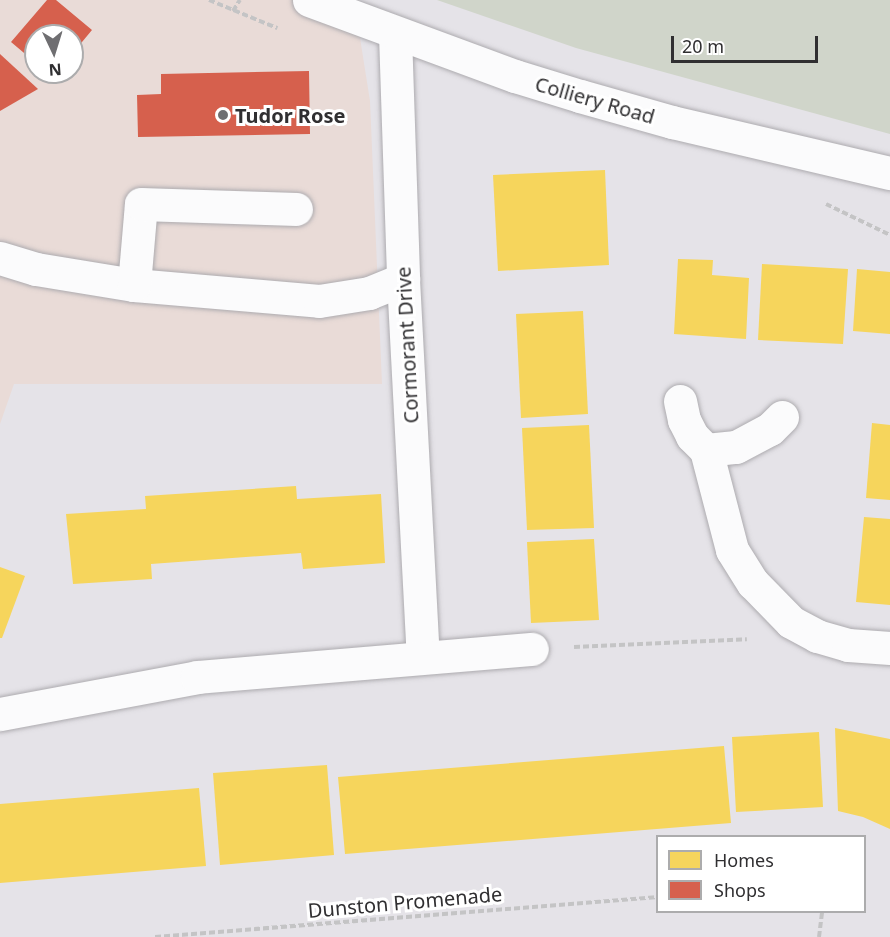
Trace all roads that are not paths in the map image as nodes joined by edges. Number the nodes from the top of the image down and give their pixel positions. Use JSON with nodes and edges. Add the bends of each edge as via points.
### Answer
{"nodes":[{"id":1,"x":309,"y":0,"type":"edge"},
{"id":2,"x":395,"y":34,"type":"junction"},
{"id":3,"x":890,"y":173,"type":"edge"},
{"id":4,"x":296,"y":209,"type":"dead end"},
{"id":5,"x":0,"y":258,"type":"edge"},
{"id":6,"x":403,"y":279,"type":"junction"},
{"id":7,"x":134,"y":285,"type":"junction"},
{"id":8,"x":680,"y":401,"type":"dead end"},
{"id":9,"x":782,"y":417,"type":"dead end"},
{"id":10,"x":706,"y":450,"type":"junction"},
{"id":11,"x":890,"y":648,"type":"edge"},
{"id":12,"x":531,"y":649,"type":"road end"},
{"id":13,"x":423,"y":657,"type":"junction"},
{"id":14,"x":0,"y":714,"type":"edge"}],
"edges":[{"from":1,"to":2,"type":"street","name":"Colliery Road"},
{"from":2,"to":3,"type":"street","name":"Colliery Road","via":[[515,76],[672,122]]},
{"from":2,"to":6,"type":"street","name":"Cormorant Drive"},
{"from":4,"to":7,"type":"street","via":[[141,204]]},
{"from":5,"to":7,"type":"street","via":[[36,269]]},
{"from":6,"to":7,"type":"street","via":[[369,294],[319,301]]},
{"from":6,"to":13,"type":"street","name":"Cormorant Drive"},
{"from":8,"to":10,"type":"street","via":[[692,436]]},
{"from":9,"to":10,"type":"street","via":[[770,429],[736,447]]},
{"from":10,"to":11,"type":"street","via":[[732,550],[753,583],[791,622],[817,636],[848,645]]},
{"from":12,"to":13,"type":"street"},
{"from":13,"to":14,"type":"street","via":[[197,677]]}]}
